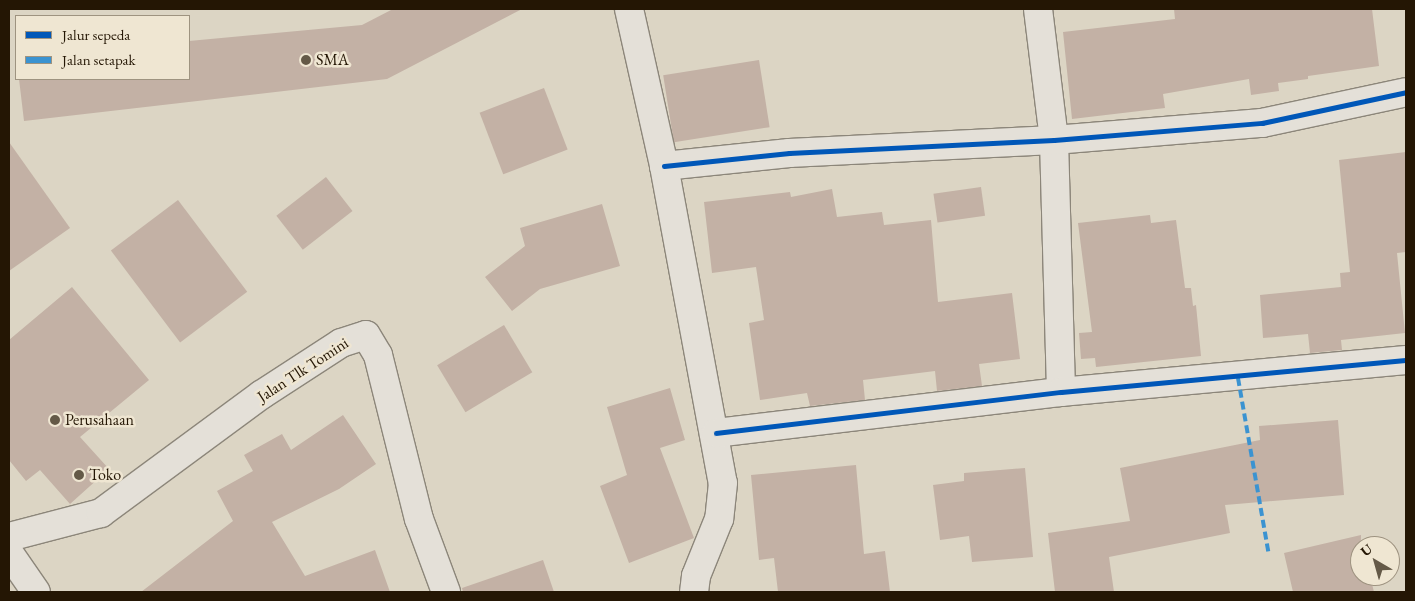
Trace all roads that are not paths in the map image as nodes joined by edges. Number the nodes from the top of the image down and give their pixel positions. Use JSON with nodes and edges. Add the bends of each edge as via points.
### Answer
{"nodes":[{"id":1,"x":629,"y":9,"type":"edge"},
{"id":2,"x":1038,"y":9,"type":"edge"},
{"id":3,"x":1406,"y":92,"type":"edge"},
{"id":4,"x":1054,"y":140,"type":"junction"},
{"id":5,"x":664,"y":166,"type":"junction"},
{"id":6,"x":1406,"y":360,"type":"edge"},
{"id":7,"x":1061,"y":392,"type":"junction"},
{"id":8,"x":716,"y":433,"type":"junction"},
{"id":9,"x":9,"y":537,"type":"edge"},
{"id":10,"x":9,"y":553,"type":"edge"},
{"id":11,"x":36,"y":592,"type":"edge"},
{"id":12,"x":446,"y":592,"type":"edge"},
{"id":13,"x":694,"y":592,"type":"edge"}],
"edges":[{"from":1,"to":5,"type":"street"},
{"from":2,"to":4,"type":"street"},
{"from":3,"to":4,"type":"street","via":[[1262,123]]},
{"from":4,"to":5,"type":"street","via":[[789,153]]},
{"from":4,"to":7,"type":"street"},
{"from":5,"to":8,"type":"street"},
{"from":6,"to":7,"type":"street"},
{"from":7,"to":8,"type":"street"},
{"from":8,"to":13,"type":"street","via":[[723,483],[719,519],[696,576]]},
{"from":9,"to":12,"type":"street","name":"Jalan Tlk Tomini","via":[[101,513],[261,396],[341,343],[366,336],[378,355],[419,519]]},
{"from":10,"to":11,"type":"street"}]}
